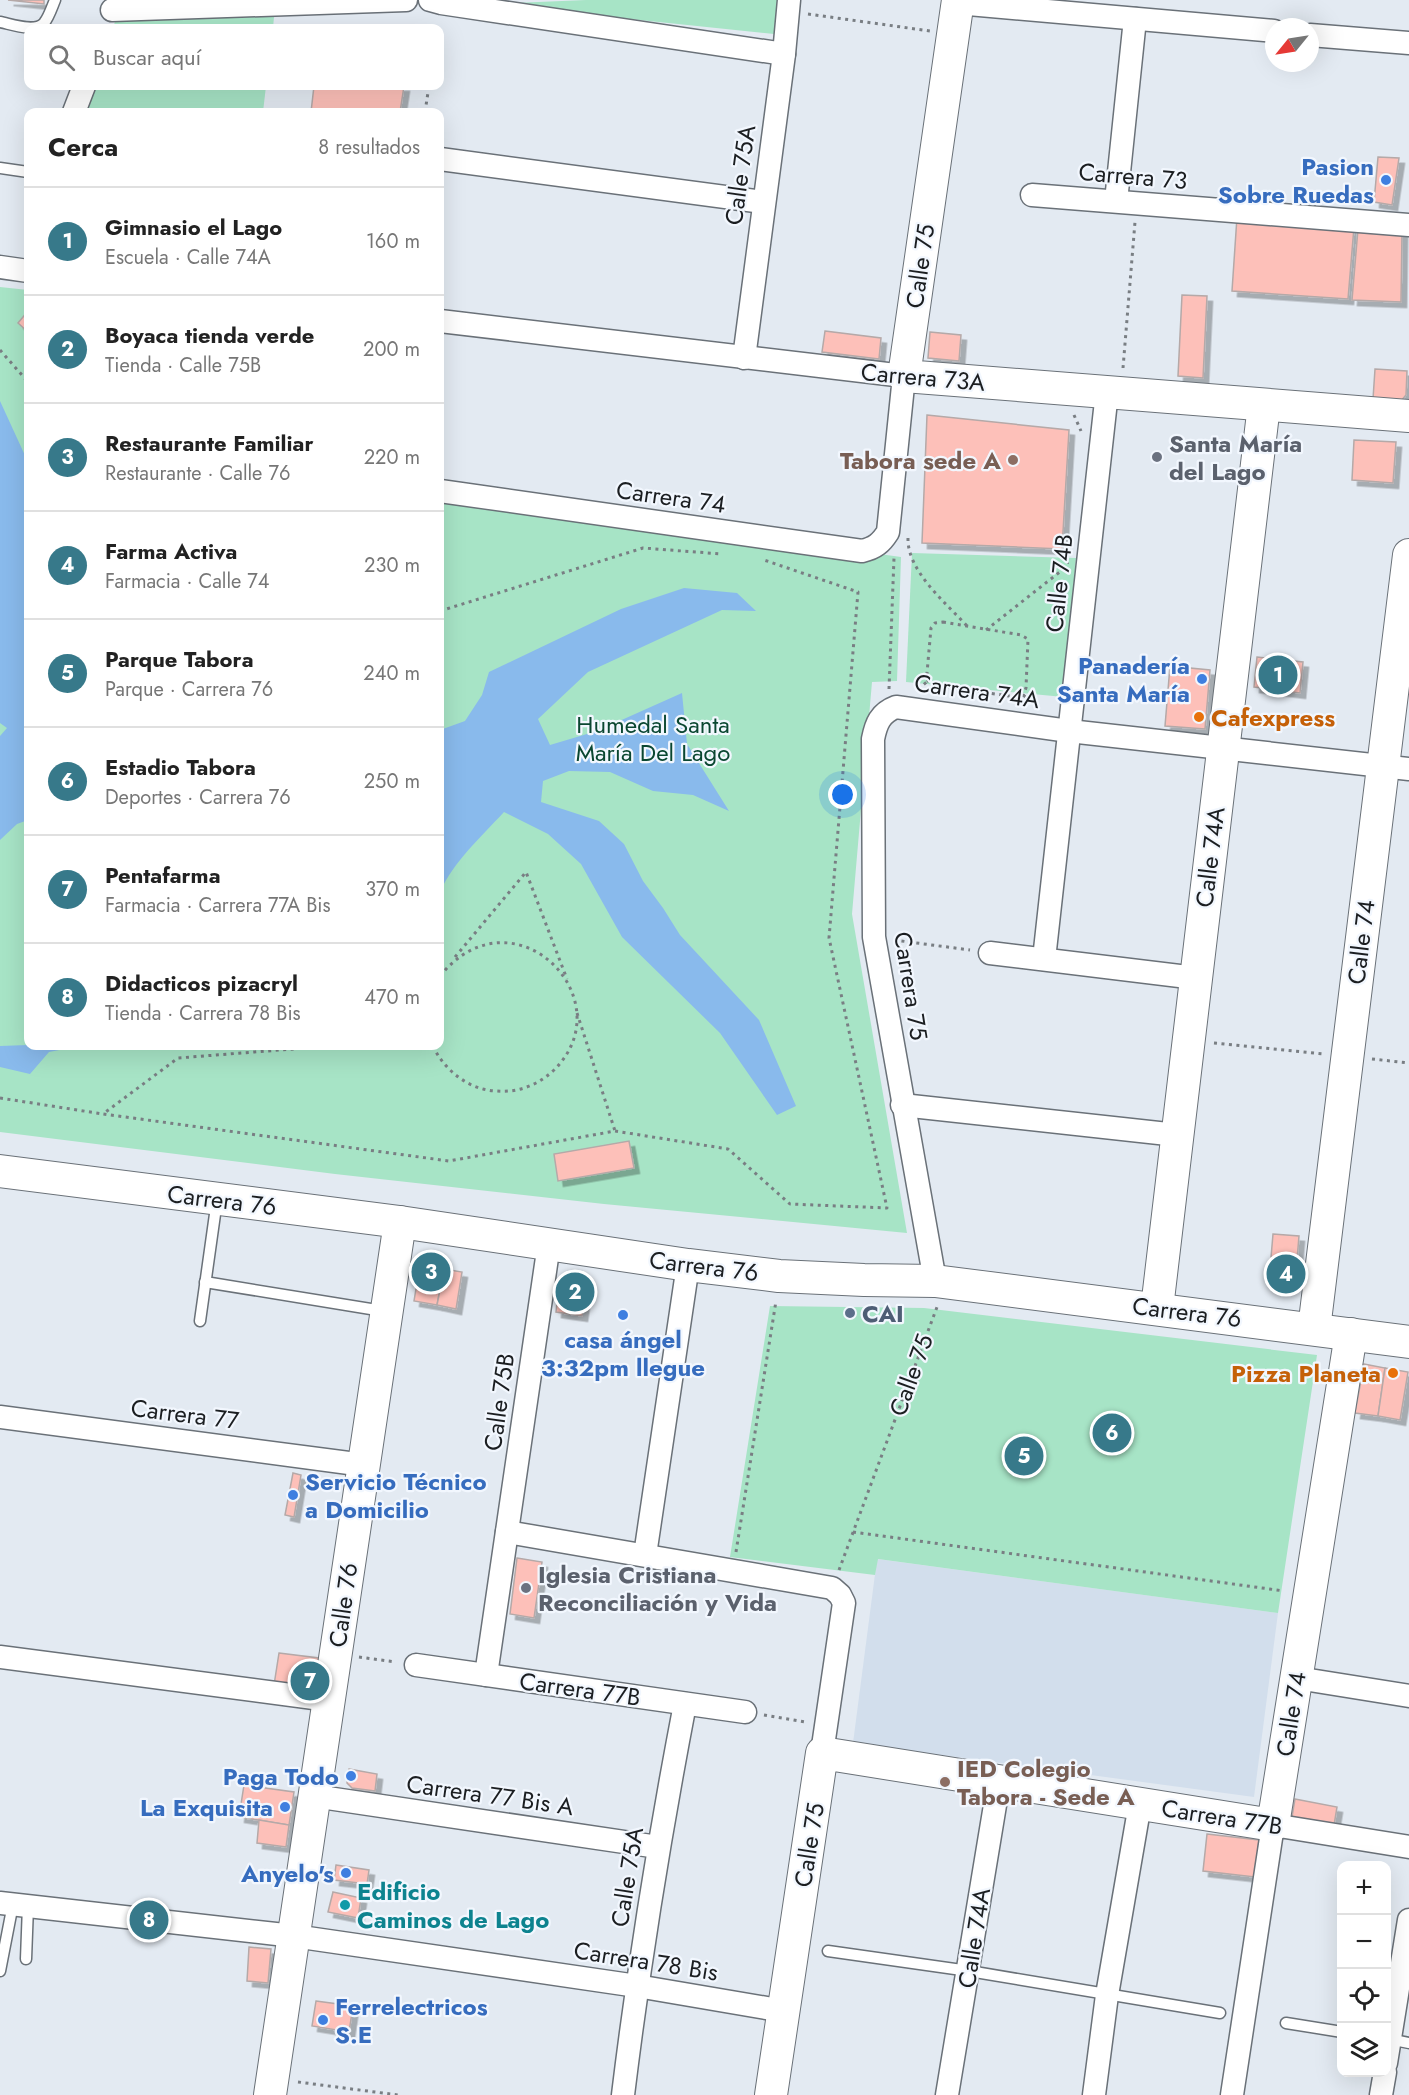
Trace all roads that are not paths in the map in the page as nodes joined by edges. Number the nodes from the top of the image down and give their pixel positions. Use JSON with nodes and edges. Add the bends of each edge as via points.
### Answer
{"nodes":[{"id":1,"x":55,"y":0,"type":"edge"},
{"id":2,"x":406,"y":0,"type":"edge"},
{"id":3,"x":430,"y":0,"type":"edge"},
{"id":4,"x":958,"y":2,"type":"edge"},
{"id":5,"x":788,"y":6,"type":"edge"},
{"id":6,"x":111,"y":13,"type":"edge"},
{"id":7,"x":1135,"y":19,"type":"junction"},
{"id":8,"x":0,"y":22,"type":"edge"},
{"id":9,"x":42,"y":24,"type":"edge"},
{"id":10,"x":24,"y":26,"type":"edge"},
{"id":11,"x":1265,"y":30,"type":"edge"},
{"id":12,"x":1319,"y":35,"type":"edge"},
{"id":13,"x":1409,"y":43,"type":"edge"},
{"id":14,"x":784,"y":54,"type":"junction"},
{"id":15,"x":82,"y":90,"type":"edge"},
{"id":16,"x":76,"y":108,"type":"edge"},
{"id":17,"x":444,"y":160,"type":"edge"},
{"id":18,"x":0,"y":168,"type":"edge"},
{"id":19,"x":24,"y":171,"type":"edge"},
{"id":20,"x":1032,"y":195,"type":"dead end"},
{"id":21,"x":763,"y":202,"type":"junction"},
{"id":22,"x":1126,"y":202,"type":"junction"},
{"id":23,"x":1409,"y":225,"type":"edge"},
{"id":24,"x":0,"y":267,"type":"edge"},
{"id":25,"x":24,"y":270,"type":"edge"},
{"id":26,"x":444,"y":321,"type":"edge"},
{"id":27,"x":744,"y":358,"type":"junction"},
{"id":28,"x":904,"y":376,"type":"junction"},
{"id":29,"x":1114,"y":393,"type":"junction"},
{"id":30,"x":1264,"y":405,"type":"junction"},
{"id":31,"x":1409,"y":416,"type":"edge"},
{"id":32,"x":444,"y":492,"type":"edge"},
{"id":33,"x":899,"y":541,"type":"joint"},
{"id":34,"x":1409,"y":555,"type":"edge"},
{"id":35,"x":892,"y":708,"type":"joint"},
{"id":36,"x":1069,"y":731,"type":"junction"},
{"id":37,"x":1223,"y":748,"type":"junction"},
{"id":38,"x":1396,"y":768,"type":"edge"},
{"id":39,"x":990,"y":952,"type":"road end"},
{"id":40,"x":1044,"y":959,"type":"junction"},
{"id":41,"x":1196,"y":978,"type":"junction"},
{"id":42,"x":902,"y":1105,"type":"junction"},
{"id":43,"x":1177,"y":1135,"type":"junction"},
{"id":44,"x":0,"y":1171,"type":"edge"},
{"id":45,"x":217,"y":1200,"type":"junction"},
{"id":46,"x":400,"y":1222,"type":"junction"},
{"id":47,"x":549,"y":1244,"type":"junction"},
{"id":48,"x":688,"y":1265,"type":"junction"},
{"id":49,"x":205,"y":1282,"type":"junction"},
{"id":50,"x":937,"y":1289,"type":"junction"},
{"id":51,"x":1156,"y":1308,"type":"junction"},
{"id":52,"x":386,"y":1312,"type":"junction"},
{"id":53,"x":200,"y":1321,"type":"dead end"},
{"id":54,"x":1314,"y":1329,"type":"junction"},
{"id":55,"x":1351,"y":1334,"type":"junction"},
{"id":56,"x":1409,"y":1342,"type":"edge"},
{"id":57,"x":0,"y":1417,"type":"edge"},
{"id":58,"x":364,"y":1465,"type":"junction"},
{"id":59,"x":507,"y":1532,"type":"junction"},
{"id":60,"x":645,"y":1555,"type":"junction"},
{"id":61,"x":0,"y":1657,"type":"edge"},
{"id":62,"x":416,"y":1665,"type":"road end"},
{"id":63,"x":486,"y":1675,"type":"junction"},
{"id":64,"x":1297,"y":1678,"type":"junction"},
{"id":65,"x":1409,"y":1696,"type":"edge"},
{"id":66,"x":329,"y":1700,"type":"junction"},
{"id":67,"x":684,"y":1704,"type":"junction"},
{"id":68,"x":745,"y":1712,"type":"road end"},
{"id":69,"x":824,"y":1739,"type":"junction"},
{"id":70,"x":999,"y":1781,"type":"junction"},
{"id":71,"x":314,"y":1796,"type":"junction"},
{"id":72,"x":1140,"y":1804,"type":"junction"},
{"id":73,"x":1273,"y":1825,"type":"junction"},
{"id":74,"x":658,"y":1847,"type":"junction"},
{"id":75,"x":1409,"y":1847,"type":"edge"},
{"id":76,"x":14,"y":1904,"type":"edge"},
{"id":77,"x":1409,"y":1920,"type":"edge"},
{"id":78,"x":294,"y":1936,"type":"junction"},
{"id":79,"x":828,"y":1951,"type":"dead end"},
{"id":80,"x":26,"y":1959,"type":"dead end"},
{"id":81,"x":0,"y":1971,"type":"edge"},
{"id":82,"x":969,"y":1971,"type":"junction"},
{"id":83,"x":637,"y":1986,"type":"junction"},
{"id":84,"x":1107,"y":1995,"type":"junction"},
{"id":85,"x":784,"y":2011,"type":"junction"},
{"id":86,"x":1220,"y":2013,"type":"dead end"},
{"id":87,"x":1286,"y":2024,"type":"dead end"},
{"id":88,"x":1337,"y":2031,"type":"edge"},
{"id":89,"x":1395,"y":2040,"type":"edge"},
{"id":90,"x":1384,"y":2077,"type":"edge"},
{"id":91,"x":271,"y":2087,"type":"edge"},
{"id":92,"x":623,"y":2095,"type":"edge"},
{"id":93,"x":771,"y":2095,"type":"edge"},
{"id":94,"x":947,"y":2095,"type":"edge"},
{"id":95,"x":1094,"y":2095,"type":"edge"},
{"id":96,"x":1232,"y":2095,"type":"edge"},
{"id":97,"x":1381,"y":2095,"type":"edge"}],
"edges":[{"from":1,"to":9,"type":"lane"},
{"from":2,"to":6,"type":"street"},
{"from":3,"to":14,"type":"street"},
{"from":4,"to":7,"type":"street"},
{"from":4,"to":28,"type":"street","name":"Calle 75"},
{"from":5,"to":14,"type":"street","name":"Calle 75A"},
{"from":7,"to":11,"type":"street"},
{"from":7,"to":22,"type":"street"},
{"from":8,"to":10,"type":"lane"},
{"from":12,"to":13,"type":"street"},
{"from":14,"to":21,"type":"street","name":"Calle 75A"},
{"from":15,"to":16,"type":"street"},
{"from":17,"to":21,"type":"street"},
{"from":18,"to":19,"type":"lane"},
{"from":20,"to":22,"type":"street","name":"Carrera 73"},
{"from":21,"to":27,"type":"street","name":"Calle 75A"},
{"from":22,"to":23,"type":"street","name":"Carrera 73"},
{"from":24,"to":25,"type":"street"},
{"from":26,"to":27,"type":"street","name":"Carrera 73A"},
{"from":27,"to":28,"type":"street","name":"Carrera 73A"},
{"from":28,"to":29,"type":"street","name":"Carrera 73A"},
{"from":28,"to":33,"type":"street","name":"Calle 75"},
{"from":29,"to":30,"type":"street","name":"Carrera 73A"},
{"from":29,"to":36,"type":"street","name":"Calle 74B"},
{"from":30,"to":31,"type":"street","name":"Carrera 73A"},
{"from":30,"to":37,"type":"street","name":"Calle 74A"},
{"from":32,"to":33,"type":"street","name":"Carrera 74","via":[[862,551]]},
{"from":34,"to":38,"type":"street","name":"Calle 74"},
{"from":35,"to":36,"type":"street","name":"Carrera 74A"},
{"from":35,"to":42,"type":"street","name":"Carrera 75","via":[[877,722],[873,739],[874,937]]},
{"from":36,"to":37,"type":"street","name":"Carrera 74A"},
{"from":36,"to":40,"type":"street","name":"Calle 74B"},
{"from":37,"to":38,"type":"street","name":"Carrera 74A"},
{"from":37,"to":41,"type":"street","name":"Calle 74A"},
{"from":38,"to":54,"type":"street","name":"Calle 74","via":[[1347,1056]]},
{"from":39,"to":40,"type":"street"},
{"from":40,"to":41,"type":"street"},
{"from":41,"to":43,"type":"street","name":"Calle 74A"},
{"from":42,"to":43,"type":"street"},
{"from":42,"to":50,"type":"street","name":"Carrera 75"},
{"from":43,"to":51,"type":"street","name":"Calle 74A"},
{"from":44,"to":45,"type":"street","name":"Carrera 76"},
{"from":45,"to":46,"type":"street","name":"Carrera 76"},
{"from":45,"to":49,"type":"lane"},
{"from":46,"to":47,"type":"street","name":"Carrera 76"},
{"from":46,"to":52,"type":"street","name":"Calle 76"},
{"from":47,"to":48,"type":"street","name":"Carrera 76"},
{"from":47,"to":59,"type":"street","name":"Calle 75B"},
{"from":48,"to":50,"type":"street","name":"Carrera 76"},
{"from":48,"to":60,"type":"street"},
{"from":49,"to":52,"type":"lane"},
{"from":49,"to":53,"type":"lane"},
{"from":50,"to":51,"type":"street","name":"Carrera 76"},
{"from":51,"to":54,"type":"street","name":"Carrera 76"},
{"from":52,"to":58,"type":"street","name":"Calle 76"},
{"from":54,"to":55,"type":"street","name":"Carrera 76"},
{"from":55,"to":56,"type":"street","name":"Carrera 76"},
{"from":55,"to":64,"type":"street","name":"Calle 74"},
{"from":57,"to":58,"type":"street","name":"Carrera 77"},
{"from":58,"to":66,"type":"street","name":"Calle 76"},
{"from":59,"to":60,"type":"street"},
{"from":59,"to":63,"type":"street","name":"Calle 75B"},
{"from":60,"to":69,"type":"street","name":"Calle 75","via":[[836,1592],[844,1603]]},
{"from":61,"to":66,"type":"street"},
{"from":62,"to":63,"type":"street","name":"Carrera 77B"},
{"from":63,"to":67,"type":"street","name":"Carrera 77B"},
{"from":64,"to":65,"type":"street"},
{"from":64,"to":73,"type":"street","name":"Calle 74"},
{"from":66,"to":71,"type":"street","name":"Calle 76"},
{"from":67,"to":68,"type":"street","name":"Carrera 77B"},
{"from":67,"to":74,"type":"street","name":"Calle 75A"},
{"from":69,"to":70,"type":"street","name":"Carrera 77B"},
{"from":69,"to":85,"type":"street","name":"Calle 75"},
{"from":70,"to":72,"type":"street","name":"Carrera 77B"},
{"from":70,"to":82,"type":"street","name":"Calle 74A"},
{"from":71,"to":74,"type":"street","name":"Carrera 77 Bis A"},
{"from":71,"to":78,"type":"street","name":"Calle 76"},
{"from":72,"to":73,"type":"street","name":"Carrera 77B"},
{"from":72,"to":84,"type":"street"},
{"from":73,"to":75,"type":"street","name":"Carrera 77B"},
{"from":73,"to":96,"type":"street","name":"Calle 74"},
{"from":74,"to":83,"type":"street","name":"Calle 75A"},
{"from":76,"to":78,"type":"street","name":"Carrera 78 Bis"},
{"from":76,"to":80,"type":"lane"},
{"from":76,"to":81,"type":"lane"},
{"from":77,"to":89,"type":"street"},
{"from":78,"to":83,"type":"street","name":"Carrera 78 Bis"},
{"from":78,"to":91,"type":"street","name":"Calle 76"},
{"from":79,"to":82,"type":"lane"},
{"from":82,"to":84,"type":"lane"},
{"from":82,"to":94,"type":"street","name":"Calle 74A"},
{"from":83,"to":85,"type":"street","name":"Carrera 78 Bis"},
{"from":83,"to":92,"type":"street","name":"Calle 75A"},
{"from":84,"to":86,"type":"lane"},
{"from":84,"to":95,"type":"street"},
{"from":85,"to":93,"type":"street","name":"Calle 75"},
{"from":87,"to":88,"type":"lane"},
{"from":90,"to":97,"type":"street"}]}
